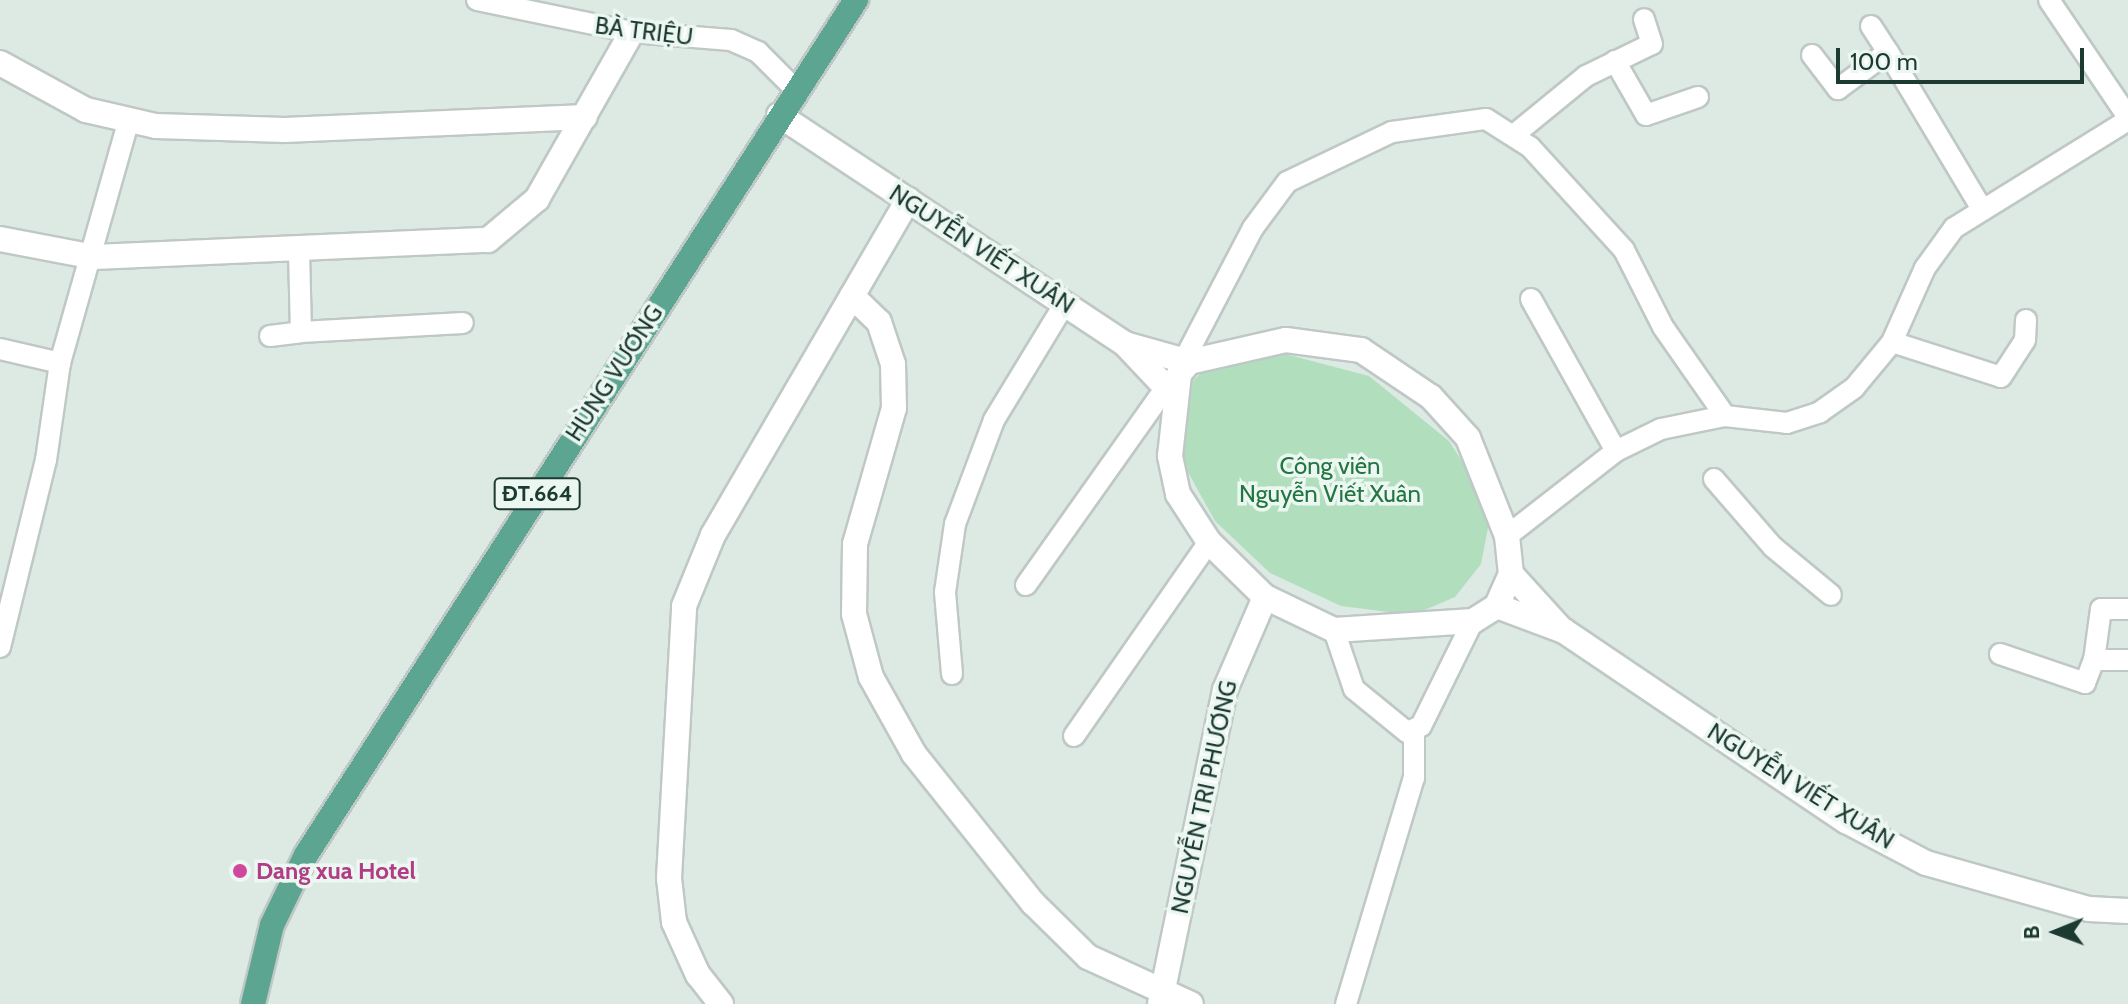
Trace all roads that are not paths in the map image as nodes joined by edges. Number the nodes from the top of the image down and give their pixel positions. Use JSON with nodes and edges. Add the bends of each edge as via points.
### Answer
{"nodes":[{"id":1,"x":477,"y":0,"type":"edge"},
{"id":2,"x":856,"y":0,"type":"edge"},
{"id":3,"x":2049,"y":0,"type":"edge"},
{"id":4,"x":1644,"y":19,"type":"dead end"},
{"id":5,"x":1871,"y":26,"type":"dead end"},
{"id":6,"x":632,"y":32,"type":"junction"},
{"id":7,"x":1888,"y":52,"type":"junction"},
{"id":8,"x":1812,"y":55,"type":"dead end"},
{"id":9,"x":1615,"y":61,"type":"junction"},
{"id":10,"x":0,"y":63,"type":"edge"},
{"id":11,"x":796,"y":90,"type":"junction"},
{"id":12,"x":1698,"y":97,"type":"dead end"},
{"id":13,"x":779,"y":115,"type":"junction"},
{"id":14,"x":585,"y":117,"type":"junction"},
{"id":15,"x":2128,"y":118,"type":"edge"},
{"id":16,"x":128,"y":123,"type":"junction"},
{"id":17,"x":1515,"y":134,"type":"junction"},
{"id":18,"x":908,"y":200,"type":"junction"},
{"id":19,"x":1980,"y":206,"type":"junction"},
{"id":20,"x":0,"y":239,"type":"edge"},
{"id":21,"x":299,"y":251,"type":"junction"},
{"id":22,"x":94,"y":257,"type":"junction"},
{"id":23,"x":852,"y":296,"type":"junction"},
{"id":24,"x":1531,"y":299,"type":"dead end"},
{"id":25,"x":1065,"y":303,"type":"junction"},
{"id":26,"x":2026,"y":320,"type":"dead end"},
{"id":27,"x":463,"y":323,"type":"dead end"},
{"id":28,"x":301,"y":332,"type":"junction"},
{"id":29,"x":270,"y":336,"type":"dead end"},
{"id":30,"x":1892,"y":342,"type":"junction"},
{"id":31,"x":1125,"y":344,"type":"junction"},
{"id":32,"x":0,"y":349,"type":"edge"},
{"id":33,"x":1186,"y":361,"type":"junction"},
{"id":34,"x":60,"y":363,"type":"junction"},
{"id":35,"x":1169,"y":392,"type":"junction"},
{"id":36,"x":1725,"y":416,"type":"junction"},
{"id":37,"x":1616,"y":451,"type":"junction"},
{"id":38,"x":1714,"y":479,"type":"dead end"},
{"id":39,"x":1507,"y":536,"type":"junction"},
{"id":40,"x":1209,"y":542,"type":"junction"},
{"id":41,"x":1511,"y":574,"type":"junction"},
{"id":42,"x":9,"y":579,"type":"edge"},
{"id":43,"x":1026,"y":585,"type":"dead end"},
{"id":44,"x":1831,"y":595,"type":"dead end"},
{"id":45,"x":1265,"y":597,"type":"junction"},
{"id":46,"x":1497,"y":606,"type":"junction"},
{"id":47,"x":2128,"y":609,"type":"edge"},
{"id":48,"x":1473,"y":621,"type":"junction"},
{"id":49,"x":1561,"y":629,"type":"junction"},
{"id":50,"x":1334,"y":630,"type":"junction"},
{"id":51,"x":0,"y":647,"type":"edge"},
{"id":52,"x":2000,"y":654,"type":"dead end"},
{"id":53,"x":2094,"y":660,"type":"junction"},
{"id":54,"x":2128,"y":660,"type":"edge"},
{"id":55,"x":952,"y":674,"type":"dead end"},
{"id":56,"x":1414,"y":732,"type":"junction"},
{"id":57,"x":1074,"y":736,"type":"dead end"},
{"id":58,"x":2128,"y":911,"type":"edge"},
{"id":59,"x":1161,"y":999,"type":"edge"},
{"id":60,"x":253,"y":1004,"type":"edge"},
{"id":61,"x":721,"y":1004,"type":"edge"},
{"id":62,"x":1191,"y":1004,"type":"edge"},
{"id":63,"x":1346,"y":1004,"type":"edge"}],
"edges":[{"from":1,"to":6,"type":"street","name":"BÀ TRIỆU"},
{"from":2,"to":11,"type":"main road","name":"HÙNG VƯƠNG","number":"ĐT.664"},
{"from":3,"to":15,"type":"street"},
{"from":4,"to":9,"type":"street","via":[[1654,42]]},
{"from":5,"to":7,"type":"street"},
{"from":6,"to":11,"type":"street","name":"BÀ TRIỆU","via":[[731,40],[758,52]]},
{"from":6,"to":14,"type":"street"},
{"from":7,"to":8,"type":"street","via":[[1838,89]]},
{"from":7,"to":19,"type":"street"},
{"from":9,"to":12,"type":"street","via":[[1646,115]]},
{"from":9,"to":17,"type":"street"},
{"from":10,"to":16,"type":"street","via":[[59,98]]},
{"from":11,"to":13,"type":"main road","name":"HÙNG VƯƠNG","number":"ĐT.664"},
{"from":13,"to":18,"type":"street","name":"NGUYỄN VIẾT XUÂN"},
{"from":13,"to":60,"type":"main road","name":"HÙNG VƯƠNG","number":"ĐT.664","via":[[306,855],[272,925]]},
{"from":14,"to":16,"type":"street","via":[[285,130]]},
{"from":14,"to":21,"type":"street","via":[[537,199],[499,236]]},
{"from":15,"to":19,"type":"street"},
{"from":16,"to":22,"type":"street","via":[[100,215]]},
{"from":17,"to":33,"type":"street","via":[[1486,119],[1418,126],[1287,182],[1253,228]]},
{"from":17,"to":36,"type":"street","via":[[1566,180],[1630,257],[1656,316]]},
{"from":18,"to":23,"type":"street"},
{"from":18,"to":25,"type":"street","name":"NGUYỄN VIẾT XUÂN"},
{"from":19,"to":30,"type":"street","via":[[1941,243]]},
{"from":20,"to":22,"type":"street"},
{"from":21,"to":22,"type":"street"},
{"from":21,"to":28,"type":"street"},
{"from":22,"to":34,"type":"street"},
{"from":23,"to":59,"type":"street","via":[[879,322],[893,364],[894,408],[855,544],[854,614],[871,677],[914,754],[1033,903],[1088,957]]},
{"from":23,"to":61,"type":"street","via":[[713,535],[684,606],[669,878],[674,922],[698,975]]},
{"from":24,"to":37,"type":"street"},
{"from":25,"to":31,"type":"street","name":"NGUYỄN VIẾT XUÂN"},
{"from":25,"to":55,"type":"street","via":[[994,420],[955,524],[945,592]]},
{"from":26,"to":30,"type":"street","via":[[2025,340],[2001,377]]},
{"from":27,"to":28,"type":"street"},
{"from":28,"to":29,"type":"street"},
{"from":30,"to":36,"type":"street","via":[[1854,388],[1820,412],[1771,425]]},
{"from":31,"to":33,"type":"street"},
{"from":31,"to":35,"type":"street","name":"NGUYỄN VIẾT XUÂN"},
{"from":32,"to":34,"type":"street"},
{"from":33,"to":35,"type":"street"},
{"from":33,"to":39,"type":"street","via":[[1286,340],[1361,350],[1431,397],[1468,438]]},
{"from":34,"to":42,"type":"street"},
{"from":35,"to":40,"type":"street","via":[[1170,456],[1178,494]]},
{"from":35,"to":43,"type":"street"},
{"from":36,"to":37,"type":"street","via":[[1682,422]]},
{"from":37,"to":39,"type":"street"},
{"from":38,"to":44,"type":"street","via":[[1773,547]]},
{"from":39,"to":41,"type":"street"},
{"from":40,"to":45,"type":"street"},
{"from":40,"to":57,"type":"street"},
{"from":41,"to":46,"type":"street"},
{"from":41,"to":49,"type":"street"},
{"from":42,"to":51,"type":"street"},
{"from":45,"to":50,"type":"street"},
{"from":45,"to":59,"type":"street","name":"NGUYỄN TRI PHƯƠNG","via":[[1225,690]]},
{"from":46,"to":48,"type":"street"},
{"from":46,"to":49,"type":"street","name":"NGUYỄN VIẾT XUÂN"},
{"from":47,"to":53,"type":"street","via":[[2101,609]]},
{"from":48,"to":50,"type":"street"},
{"from":48,"to":56,"type":"street"},
{"from":49,"to":58,"type":"street","name":"NGUYỄN VIẾT XUÂN","via":[[1846,821],[1926,863],[2089,909]]},
{"from":50,"to":56,"type":"street","via":[[1354,689],[1390,724]]},
{"from":52,"to":53,"type":"street","via":[[2085,683]]},
{"from":53,"to":54,"type":"street"},
{"from":56,"to":63,"type":"street","via":[[1416,772]]},
{"from":59,"to":62,"type":"street"}]}
